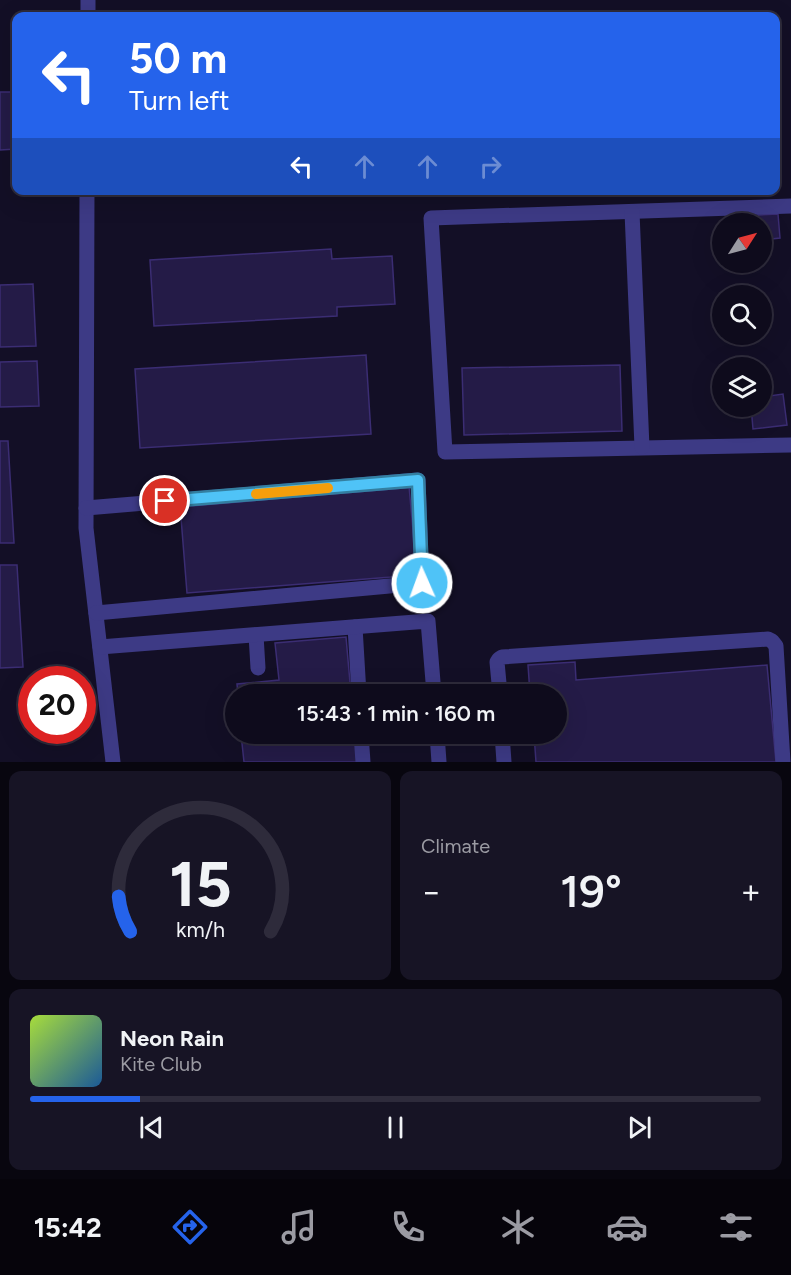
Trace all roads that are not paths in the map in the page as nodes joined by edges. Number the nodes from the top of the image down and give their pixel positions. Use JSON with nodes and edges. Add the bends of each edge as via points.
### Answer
{"nodes":[{"id":1,"x":87,"y":195,"type":"edge"},
{"id":2,"x":791,"y":207,"type":"edge"},
{"id":3,"x":632,"y":212,"type":"junction"},
{"id":4,"x":791,"y":445,"type":"edge"},
{"id":5,"x":642,"y":447,"type":"junction"},
{"id":6,"x":86,"y":508,"type":"junction"},
{"id":7,"x":96,"y":613,"type":"junction"},
{"id":8,"x":355,"y":627,"type":"junction"},
{"id":9,"x":256,"y":635,"type":"junction"},
{"id":10,"x":100,"y":647,"type":"junction"},
{"id":11,"x":258,"y":668,"type":"dead end"},
{"id":12,"x":358,"y":684,"type":"edge"},
{"id":13,"x":433,"y":684,"type":"edge"},
{"id":14,"x":499,"y":684,"type":"edge"},
{"id":15,"x":362,"y":744,"type":"edge"},
{"id":16,"x":438,"y":744,"type":"edge"},
{"id":17,"x":503,"y":744,"type":"edge"},
{"id":18,"x":113,"y":762,"type":"edge"},
{"id":19,"x":363,"y":762,"type":"edge"},
{"id":20,"x":439,"y":762,"type":"edge"},
{"id":21,"x":504,"y":762,"type":"edge"},
{"id":22,"x":783,"y":762,"type":"edge"}],
"edges":[{"from":1,"to":6,"type":"street"},
{"from":2,"to":3,"type":"street"},
{"from":3,"to":5,"type":"street"},
{"from":3,"to":5,"type":"street","via":[[431,218],[445,452]]},
{"from":4,"to":5,"type":"street"},
{"from":6,"to":7,"type":"street"},
{"from":6,"to":7,"type":"street","via":[[418,480],[422,583]]},
{"from":7,"to":10,"type":"street"},
{"from":8,"to":9,"type":"street"},
{"from":8,"to":12,"type":"street"},
{"from":8,"to":13,"type":"street","via":[[428,621]]},
{"from":9,"to":10,"type":"street"},
{"from":9,"to":11,"type":"street"},
{"from":10,"to":18,"type":"street"},
{"from":14,"to":22,"type":"street","via":[[498,662],[502,657],[768,639],[776,646]]},
{"from":15,"to":19,"type":"street"},
{"from":16,"to":20,"type":"street"},
{"from":17,"to":21,"type":"street"}]}
